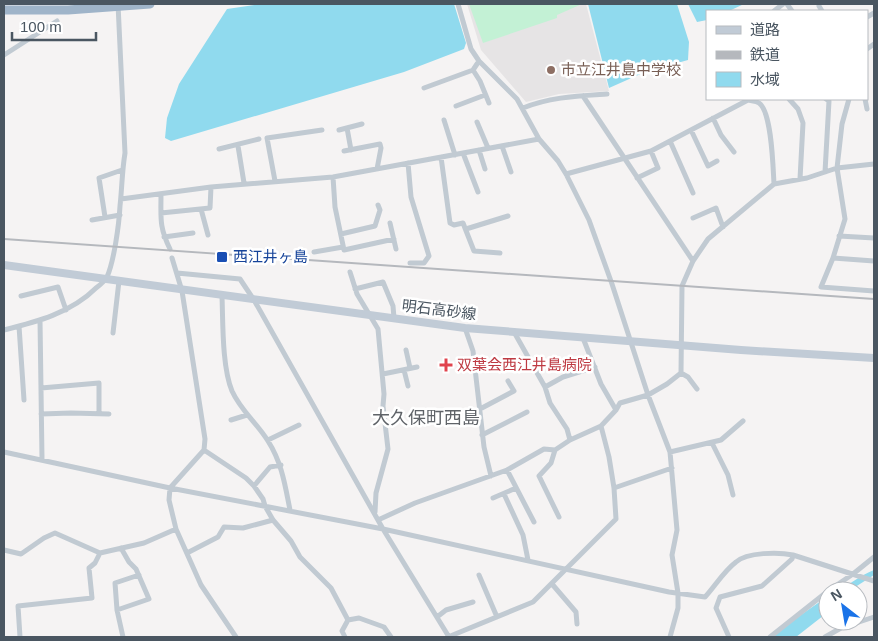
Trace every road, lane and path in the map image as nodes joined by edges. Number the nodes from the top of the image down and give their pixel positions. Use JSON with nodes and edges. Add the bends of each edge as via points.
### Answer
{"nodes":[{"id":1,"x":150,"y":4,"type":"edge"},
{"id":2,"x":458,"y":4,"type":"edge"},
{"id":3,"x":118,"y":5,"type":"edge"},
{"id":4,"x":818,"y":6,"type":"dead end"},
{"id":5,"x":4,"y":10,"type":"edge"},
{"id":6,"x":821,"y":10,"type":"edge"},
{"id":7,"x":57,"y":22,"type":"dead end"},
{"id":8,"x":4,"y":55,"type":"edge"},
{"id":9,"x":479,"y":61,"type":"junction"},
{"id":10,"x":473,"y":70,"type":"junction"},
{"id":11,"x":424,"y":88,"type":"dead end"},
{"id":12,"x":607,"y":94,"type":"dead end"},
{"id":13,"x":485,"y":95,"type":"junction"},
{"id":14,"x":582,"y":96,"type":"junction"},
{"id":15,"x":790,"y":100,"type":"edge"},
{"id":16,"x":828,"y":100,"type":"edge"},
{"id":17,"x":849,"y":100,"type":"edge"},
{"id":18,"x":862,"y":100,"type":"edge"},
{"id":19,"x":488,"y":103,"type":"dead end"},
{"id":20,"x":456,"y":106,"type":"dead end"},
{"id":21,"x":523,"y":108,"type":"junction"},
{"id":22,"x":867,"y":109,"type":"dead end"},
{"id":23,"x":713,"y":118,"type":"junction"},
{"id":24,"x":444,"y":120,"type":"dead end"},
{"id":25,"x":477,"y":122,"type":"dead end"},
{"id":26,"x":362,"y":124,"type":"dead end"},
{"id":27,"x":347,"y":128,"type":"junction"},
{"id":28,"x":322,"y":130,"type":"dead end"},
{"id":29,"x":339,"y":130,"type":"dead end"},
{"id":30,"x":691,"y":130,"type":"junction"},
{"id":31,"x":259,"y":139,"type":"dead end"},
{"id":32,"x":538,"y":139,"type":"junction"},
{"id":33,"x":670,"y":142,"type":"junction"},
{"id":34,"x":238,"y":146,"type":"junction"},
{"id":35,"x":502,"y":146,"type":"junction"},
{"id":36,"x":488,"y":148,"type":"junction"},
{"id":37,"x":219,"y":150,"type":"dead end"},
{"id":38,"x":351,"y":150,"type":"junction"},
{"id":39,"x":479,"y":150,"type":"junction"},
{"id":40,"x":344,"y":151,"type":"dead end"},
{"id":41,"x":651,"y":151,"type":"junction"},
{"id":42,"x":734,"y":152,"type":"dead end"},
{"id":43,"x":463,"y":153,"type":"junction"},
{"id":44,"x":455,"y":155,"type":"junction"},
{"id":45,"x":441,"y":157,"type":"junction"},
{"id":46,"x":623,"y":158,"type":"junction"},
{"id":47,"x":717,"y":161,"type":"dead end"},
{"id":48,"x":408,"y":164,"type":"junction"},
{"id":49,"x":874,"y":164,"type":"edge"},
{"id":50,"x":837,"y":168,"type":"junction"},
{"id":51,"x":377,"y":169,"type":"junction"},
{"id":52,"x":485,"y":169,"type":"dead end"},
{"id":53,"x":122,"y":170,"type":"junction"},
{"id":54,"x":511,"y":172,"type":"dead end"},
{"id":55,"x":825,"y":172,"type":"junction"},
{"id":56,"x":566,"y":174,"type":"junction"},
{"id":57,"x":334,"y":177,"type":"junction"},
{"id":58,"x":637,"y":178,"type":"junction"},
{"id":59,"x":800,"y":179,"type":"junction"},
{"id":60,"x":275,"y":181,"type":"junction"},
{"id":61,"x":244,"y":183,"type":"junction"},
{"id":62,"x":774,"y":184,"type":"junction"},
{"id":63,"x":211,"y":187,"type":"junction"},
{"id":64,"x":478,"y":192,"type":"dead end"},
{"id":65,"x":161,"y":194,"type":"junction"},
{"id":66,"x":693,"y":194,"type":"dead end"},
{"id":67,"x":121,"y":199,"type":"junction"},
{"id":68,"x":378,"y":205,"type":"dead end"},
{"id":69,"x":201,"y":209,"type":"junction"},
{"id":70,"x":161,"y":213,"type":"junction"},
{"id":71,"x":120,"y":215,"type":"junction"},
{"id":72,"x":508,"y":216,"type":"dead end"},
{"id":73,"x":105,"y":217,"type":"junction"},
{"id":74,"x":692,"y":218,"type":"dead end"},
{"id":75,"x":92,"y":220,"type":"dead end"},
{"id":76,"x":390,"y":223,"type":"dead end"},
{"id":77,"x":723,"y":227,"type":"junction"},
{"id":78,"x":466,"y":229,"type":"junction"},
{"id":79,"x":193,"y":233,"type":"dead end"},
{"id":80,"x":341,"y":234,"type":"junction"},
{"id":81,"x":208,"y":235,"type":"dead end"},
{"id":82,"x":839,"y":236,"type":"junction"},
{"id":83,"x":164,"y":237,"type":"junction"},
{"id":84,"x":874,"y":238,"type":"edge"},
{"id":85,"x":394,"y":239,"type":"junction"},
{"id":86,"x":343,"y":247,"type":"junction"},
{"id":87,"x":170,"y":249,"type":"dead end"},
{"id":88,"x":396,"y":249,"type":"dead end"},
{"id":89,"x":314,"y":252,"type":"dead end"},
{"id":90,"x":500,"y":253,"type":"dead end"},
{"id":91,"x":172,"y":258,"type":"dead end"},
{"id":92,"x":833,"y":258,"type":"junction"},
{"id":93,"x":693,"y":261,"type":"junction"},
{"id":94,"x":874,"y":261,"type":"edge"},
{"id":95,"x":410,"y":263,"type":"dead end"},
{"id":96,"x":4,"y":265,"type":"edge"},
{"id":97,"x":350,"y":272,"type":"dead end"},
{"id":98,"x":177,"y":273,"type":"junction"},
{"id":99,"x":106,"y":279,"type":"junction"},
{"id":100,"x":119,"y":281,"type":"junction"},
{"id":101,"x":355,"y":289,"type":"junction"},
{"id":102,"x":182,"y":291,"type":"junction"},
{"id":103,"x":874,"y":291,"type":"edge"},
{"id":104,"x":21,"y":296,"type":"dead end"},
{"id":105,"x":222,"y":296,"type":"junction"},
{"id":106,"x":254,"y":300,"type":"junction"},
{"id":107,"x":66,"y":310,"type":"junction"},
{"id":108,"x":370,"y":315,"type":"junction"},
{"id":109,"x":394,"y":318,"type":"junction"},
{"id":110,"x":40,"y":320,"type":"junction"},
{"id":111,"x":19,"y":326,"type":"junction"},
{"id":112,"x":465,"y":328,"type":"junction"},
{"id":113,"x":4,"y":330,"type":"edge"},
{"id":114,"x":514,"y":332,"type":"junction"},
{"id":115,"x":113,"y":333,"type":"dead end"},
{"id":116,"x":583,"y":338,"type":"junction"},
{"id":117,"x":630,"y":342,"type":"junction"},
{"id":118,"x":682,"y":345,"type":"junction"},
{"id":119,"x":406,"y":350,"type":"dead end"},
{"id":120,"x":874,"y":358,"type":"edge"},
{"id":121,"x":417,"y":367,"type":"dead end"},
{"id":122,"x":595,"y":367,"type":"junction"},
{"id":123,"x":410,"y":368,"type":"junction"},
{"id":124,"x":404,"y":370,"type":"junction"},
{"id":125,"x":681,"y":372,"type":"junction"},
{"id":126,"x":383,"y":374,"type":"junction"},
{"id":127,"x":508,"y":381,"type":"dead end"},
{"id":128,"x":408,"y":386,"type":"dead end"},
{"id":129,"x":545,"y":386,"type":"junction"},
{"id":130,"x":41,"y":388,"type":"junction"},
{"id":131,"x":697,"y":389,"type":"dead end"},
{"id":132,"x":648,"y":395,"type":"junction"},
{"id":133,"x":24,"y":400,"type":"dead end"},
{"id":134,"x":480,"y":409,"type":"junction"},
{"id":135,"x":616,"y":410,"type":"junction"},
{"id":136,"x":527,"y":412,"type":"dead end"},
{"id":137,"x":99,"y":413,"type":"junction"},
{"id":138,"x":41,"y":414,"type":"junction"},
{"id":139,"x":109,"y":414,"type":"dead end"},
{"id":140,"x":247,"y":416,"type":"junction"},
{"id":141,"x":231,"y":420,"type":"dead end"},
{"id":142,"x":742,"y":421,"type":"dead end"},
{"id":143,"x":299,"y":425,"type":"dead end"},
{"id":144,"x":601,"y":426,"type":"junction"},
{"id":145,"x":482,"y":435,"type":"junction"},
{"id":146,"x":268,"y":440,"type":"junction"},
{"id":147,"x":570,"y":440,"type":"junction"},
{"id":148,"x":712,"y":443,"type":"junction"},
{"id":149,"x":204,"y":450,"type":"junction"},
{"id":150,"x":555,"y":450,"type":"junction"},
{"id":151,"x":4,"y":452,"type":"edge"},
{"id":152,"x":670,"y":452,"type":"junction"},
{"id":153,"x":42,"y":459,"type":"junction"},
{"id":154,"x":281,"y":465,"type":"junction"},
{"id":155,"x":672,"y":468,"type":"junction"},
{"id":156,"x":507,"y":470,"type":"junction"},
{"id":157,"x":491,"y":476,"type":"junction"},
{"id":158,"x":254,"y":486,"type":"junction"},
{"id":159,"x":170,"y":488,"type":"junction"},
{"id":160,"x":516,"y":488,"type":"junction"},
{"id":161,"x":614,"y":488,"type":"junction"},
{"id":162,"x":504,"y":494,"type":"junction"},
{"id":163,"x":733,"y":495,"type":"dead end"},
{"id":164,"x":493,"y":498,"type":"dead end"},
{"id":165,"x":265,"y":506,"type":"junction"},
{"id":166,"x":290,"y":510,"type":"junction"},
{"id":167,"x":374,"y":514,"type":"junction"},
{"id":168,"x":559,"y":517,"type":"dead end"},
{"id":169,"x":273,"y":520,"type":"junction"},
{"id":170,"x":378,"y":520,"type":"junction"},
{"id":171,"x":534,"y":522,"type":"dead end"},
{"id":172,"x":176,"y":529,"type":"junction"},
{"id":173,"x":383,"y":529,"type":"junction"},
{"id":174,"x":121,"y":548,"type":"junction"},
{"id":175,"x":4,"y":550,"type":"edge"},
{"id":176,"x":100,"y":553,"type":"junction"},
{"id":177,"x":187,"y":553,"type":"junction"},
{"id":178,"x":793,"y":554,"type":"junction"},
{"id":179,"x":874,"y":557,"type":"edge"},
{"id":180,"x":528,"y":560,"type":"junction"},
{"id":181,"x":566,"y":569,"type":"junction"},
{"id":182,"x":853,"y":574,"type":"junction"},
{"id":183,"x":139,"y":575,"type":"junction"},
{"id":184,"x":479,"y":576,"type":"dead end"},
{"id":185,"x":843,"y":581,"type":"edge"},
{"id":186,"x":874,"y":581,"type":"edge"},
{"id":187,"x":552,"y":584,"type":"junction"},
{"id":188,"x":678,"y":593,"type":"junction"},
{"id":189,"x":818,"y":599,"type":"edge"},
{"id":190,"x":473,"y":602,"type":"dead end"},
{"id":191,"x":117,"y":610,"type":"junction"},
{"id":192,"x":437,"y":617,"type":"junction"},
{"id":193,"x":497,"y":617,"type":"junction"},
{"id":194,"x":874,"y":617,"type":"edge"},
{"id":195,"x":348,"y":620,"type":"junction"},
{"id":196,"x":577,"y":624,"type":"dead end"},
{"id":197,"x":835,"y":635,"type":"edge"},
{"id":198,"x":20,"y":637,"type":"edge"},
{"id":199,"x":123,"y":637,"type":"edge"},
{"id":200,"x":236,"y":637,"type":"edge"},
{"id":201,"x":345,"y":637,"type":"edge"},
{"id":202,"x":391,"y":637,"type":"edge"},
{"id":203,"x":449,"y":637,"type":"edge"},
{"id":204,"x":670,"y":637,"type":"edge"},
{"id":205,"x":729,"y":637,"type":"edge"},
{"id":206,"x":770,"y":637,"type":"edge"},
{"id":207,"x":825,"y":637,"type":"edge"}],
"edges":[{"from":1,"to":3,"type":"highway"},
{"from":2,"to":9,"type":"street","via":[[471,49]]},
{"from":3,"to":5,"type":"highway","via":[[68,10]]},
{"from":3,"to":53,"type":"street","via":[[125,153]]},
{"from":4,"to":6,"type":"street"},
{"from":7,"to":8,"type":"street"},
{"from":9,"to":10,"type":"street"},
{"from":9,"to":21,"type":"street"},
{"from":10,"to":11,"type":"street"},
{"from":10,"to":13,"type":"street"},
{"from":12,"to":14,"type":"street"},
{"from":13,"to":19,"type":"street"},
{"from":13,"to":20,"type":"street"},
{"from":14,"to":21,"type":"street","via":[[560,97]]},
{"from":14,"to":46,"type":"street"},
{"from":15,"to":59,"type":"street","via":[[798,109],[803,123]]},
{"from":16,"to":55,"type":"street"},
{"from":17,"to":50,"type":"street","via":[[842,124]]},
{"from":18,"to":22,"type":"street"},
{"from":21,"to":32,"type":"street"},
{"from":23,"to":30,"type":"street"},
{"from":23,"to":42,"type":"street"},
{"from":23,"to":62,"type":"street","via":[[748,100],[763,107],[770,130]]},
{"from":24,"to":44,"type":"street"},
{"from":25,"to":36,"type":"street"},
{"from":26,"to":27,"type":"street"},
{"from":27,"to":29,"type":"street"},
{"from":27,"to":38,"type":"street"},
{"from":28,"to":60,"type":"street","via":[[267,138]]},
{"from":30,"to":33,"type":"street"},
{"from":30,"to":47,"type":"street","via":[[708,166]]},
{"from":31,"to":34,"type":"street"},
{"from":32,"to":35,"type":"street"},
{"from":32,"to":56,"type":"street"},
{"from":33,"to":41,"type":"street"},
{"from":33,"to":66,"type":"street"},
{"from":34,"to":37,"type":"street"},
{"from":34,"to":61,"type":"street"},
{"from":35,"to":36,"type":"street"},
{"from":35,"to":54,"type":"street"},
{"from":36,"to":39,"type":"street"},
{"from":38,"to":40,"type":"street"},
{"from":38,"to":51,"type":"street","via":[[380,144]]},
{"from":39,"to":43,"type":"street"},
{"from":39,"to":52,"type":"street"},
{"from":41,"to":46,"type":"street"},
{"from":41,"to":58,"type":"street","via":[[658,168]]},
{"from":43,"to":44,"type":"street"},
{"from":43,"to":64,"type":"street"},
{"from":44,"to":45,"type":"street"},
{"from":45,"to":48,"type":"street"},
{"from":45,"to":78,"type":"street","via":[[450,223],[463,223]]},
{"from":46,"to":56,"type":"street"},
{"from":46,"to":58,"type":"street"},
{"from":48,"to":51,"type":"street"},
{"from":48,"to":95,"type":"street","via":[[411,197],[429,256],[424,263]]},
{"from":49,"to":50,"type":"street"},
{"from":50,"to":55,"type":"street"},
{"from":50,"to":82,"type":"street","via":[[845,219]]},
{"from":51,"to":57,"type":"street"},
{"from":53,"to":67,"type":"street"},
{"from":53,"to":73,"type":"street","via":[[98,178]]},
{"from":55,"to":59,"type":"street"},
{"from":56,"to":117,"type":"street","via":[[588,220]]},
{"from":57,"to":60,"type":"street"},
{"from":57,"to":80,"type":"street","via":[[335,207]]},
{"from":58,"to":93,"type":"street"},
{"from":59,"to":62,"type":"street"},
{"from":60,"to":61,"type":"street"},
{"from":61,"to":63,"type":"street"},
{"from":62,"to":77,"type":"street"},
{"from":63,"to":65,"type":"street"},
{"from":63,"to":69,"type":"street","via":[[210,208]]},
{"from":65,"to":67,"type":"street"},
{"from":65,"to":70,"type":"street"},
{"from":67,"to":71,"type":"street"},
{"from":68,"to":80,"type":"street","via":[[380,210],[375,226]]},
{"from":69,"to":70,"type":"street"},
{"from":69,"to":81,"type":"street"},
{"from":70,"to":83,"type":"street"},
{"from":71,"to":73,"type":"street"},
{"from":71,"to":99,"type":"street"},
{"from":72,"to":78,"type":"street"},
{"from":73,"to":75,"type":"street"},
{"from":74,"to":77,"type":"street","via":[[716,208]]},
{"from":76,"to":85,"type":"street"},
{"from":77,"to":93,"type":"street","via":[[708,239]]},
{"from":78,"to":90,"type":"street","via":[[474,251]]},
{"from":79,"to":83,"type":"street"},
{"from":80,"to":86,"type":"street"},
{"from":82,"to":84,"type":"street"},
{"from":82,"to":92,"type":"street"},
{"from":83,"to":87,"type":"street"},
{"from":85,"to":86,"type":"street","via":[[344,250]]},
{"from":85,"to":88,"type":"street"},
{"from":86,"to":89,"type":"street"},
{"from":91,"to":98,"type":"street"},
{"from":92,"to":94,"type":"street"},
{"from":92,"to":103,"type":"street","via":[[821,287]]},
{"from":93,"to":118,"type":"street","via":[[682,286]]},
{"from":96,"to":99,"type":"main road","name":"明石高砂線"},
{"from":97,"to":101,"type":"street"},
{"from":98,"to":102,"type":"street"},
{"from":98,"to":106,"type":"street","via":[[240,279]]},
{"from":99,"to":100,"type":"main road","name":"明石高砂線"},
{"from":99,"to":107,"type":"street","via":[[86,298]]},
{"from":100,"to":102,"type":"main road","name":"明石高砂線"},
{"from":100,"to":115,"type":"street"},
{"from":101,"to":108,"type":"street"},
{"from":101,"to":109,"type":"street","via":[[384,282]]},
{"from":102,"to":105,"type":"main road","name":"明石高砂線"},
{"from":102,"to":149,"type":"street","via":[[206,439]]},
{"from":104,"to":107,"type":"street","via":[[58,287]]},
{"from":105,"to":106,"type":"main road","name":"明石高砂線"},
{"from":105,"to":140,"type":"street","via":[[226,369],[231,389]]},
{"from":106,"to":108,"type":"main road","name":"明石高砂線"},
{"from":106,"to":167,"type":"street"},
{"from":107,"to":110,"type":"street"},
{"from":108,"to":109,"type":"main road","name":"明石高砂線"},
{"from":108,"to":126,"type":"street","via":[[378,329]]},
{"from":109,"to":112,"type":"main road","name":"明石高砂線"},
{"from":110,"to":111,"type":"street"},
{"from":110,"to":130,"type":"street"},
{"from":111,"to":113,"type":"street"},
{"from":111,"to":133,"type":"street"},
{"from":112,"to":114,"type":"main road","name":"明石高砂線"},
{"from":112,"to":134,"type":"street","via":[[473,350]]},
{"from":114,"to":116,"type":"main road","name":"明石高砂線"},
{"from":114,"to":129,"type":"street"},
{"from":116,"to":117,"type":"main road","name":"明石高砂線"},
{"from":116,"to":122,"type":"street"},
{"from":117,"to":118,"type":"main road","name":"明石高砂線"},
{"from":117,"to":132,"type":"street"},
{"from":118,"to":120,"type":"main road","name":"明石高砂線"},
{"from":118,"to":125,"type":"street"},
{"from":119,"to":123,"type":"street"},
{"from":121,"to":123,"type":"street"},
{"from":122,"to":129,"type":"street"},
{"from":122,"to":135,"type":"street"},
{"from":123,"to":124,"type":"street"},
{"from":124,"to":126,"type":"street"},
{"from":124,"to":128,"type":"street"},
{"from":125,"to":131,"type":"street"},
{"from":125,"to":132,"type":"street"},
{"from":126,"to":167,"type":"street","via":[[388,449]]},
{"from":127,"to":134,"type":"street","via":[[514,391]]},
{"from":129,"to":147,"type":"street","via":[[550,404],[567,429]]},
{"from":130,"to":137,"type":"street","via":[[100,383]]},
{"from":130,"to":138,"type":"street"},
{"from":132,"to":135,"type":"street","via":[[620,403]]},
{"from":132,"to":152,"type":"street"},
{"from":134,"to":145,"type":"street"},
{"from":135,"to":144,"type":"street"},
{"from":136,"to":145,"type":"street"},
{"from":137,"to":138,"type":"street"},
{"from":137,"to":139,"type":"street"},
{"from":138,"to":153,"type":"street"},
{"from":140,"to":141,"type":"street"},
{"from":140,"to":146,"type":"street"},
{"from":142,"to":148,"type":"street","via":[[721,440]]},
{"from":143,"to":146,"type":"street"},
{"from":144,"to":147,"type":"street"},
{"from":144,"to":161,"type":"street"},
{"from":145,"to":157,"type":"street"},
{"from":146,"to":154,"type":"street"},
{"from":147,"to":150,"type":"street"},
{"from":148,"to":152,"type":"street"},
{"from":148,"to":163,"type":"street","via":[[728,475]]},
{"from":149,"to":158,"type":"street"},
{"from":149,"to":159,"type":"street"},
{"from":150,"to":156,"type":"street","via":[[544,449]]},
{"from":150,"to":168,"type":"street","via":[[551,463],[539,476]]},
{"from":151,"to":153,"type":"street"},
{"from":152,"to":155,"type":"street"},
{"from":153,"to":159,"type":"street"},
{"from":154,"to":158,"type":"street","via":[[270,467]]},
{"from":154,"to":166,"type":"street"},
{"from":155,"to":161,"type":"street"},
{"from":155,"to":188,"type":"street","via":[[677,530],[672,555]]},
{"from":156,"to":157,"type":"street"},
{"from":156,"to":160,"type":"street"},
{"from":157,"to":170,"type":"street"},
{"from":158,"to":165,"type":"street"},
{"from":159,"to":165,"type":"street"},
{"from":159,"to":172,"type":"street","via":[[169,500]]},
{"from":160,"to":162,"type":"street"},
{"from":160,"to":171,"type":"street"},
{"from":161,"to":181,"type":"street","via":[[616,519]]},
{"from":162,"to":164,"type":"street"},
{"from":162,"to":180,"type":"street","via":[[522,535]]},
{"from":165,"to":166,"type":"street"},
{"from":165,"to":169,"type":"street"},
{"from":166,"to":173,"type":"street"},
{"from":167,"to":170,"type":"street"},
{"from":169,"to":177,"type":"street","via":[[243,528],[224,527],[218,537]]},
{"from":169,"to":195,"type":"street","via":[[300,557],[331,588]]},
{"from":170,"to":173,"type":"street"},
{"from":172,"to":174,"type":"street","via":[[144,543]]},
{"from":172,"to":177,"type":"street"},
{"from":173,"to":180,"type":"street"},
{"from":173,"to":192,"type":"street"},
{"from":174,"to":176,"type":"street"},
{"from":174,"to":183,"type":"street"},
{"from":175,"to":176,"type":"street","via":[[22,554],[55,533]]},
{"from":176,"to":198,"type":"street","via":[[89,568],[92,598],[18,606]]},
{"from":177,"to":200,"type":"street","via":[[201,585]]},
{"from":178,"to":182,"type":"street"},
{"from":178,"to":188,"type":"street","via":[[748,556],[737,561],[704,597]]},
{"from":178,"to":205,"type":"street","via":[[792,559],[762,586],[720,597],[716,608]]},
{"from":179,"to":182,"type":"street"},
{"from":180,"to":181,"type":"street"},
{"from":181,"to":187,"type":"street"},
{"from":181,"to":188,"type":"street"},
{"from":182,"to":185,"type":"street"},
{"from":182,"to":186,"type":"street"},
{"from":183,"to":191,"type":"street","via":[[115,583]]},
{"from":183,"to":191,"type":"street","via":[[150,599]]},
{"from":184,"to":193,"type":"street"},
{"from":187,"to":193,"type":"street","via":[[532,602]]},
{"from":187,"to":196,"type":"street","via":[[576,612]]},
{"from":188,"to":204,"type":"street","via":[[678,608]]},
{"from":189,"to":206,"type":"street"},
{"from":190,"to":192,"type":"street","via":[[446,610]]},
{"from":191,"to":199,"type":"street"},
{"from":192,"to":203,"type":"street"},
{"from":193,"to":203,"type":"street"},
{"from":194,"to":197,"type":"street","via":[[841,628]]},
{"from":195,"to":201,"type":"street","via":[[342,631]]},
{"from":195,"to":202,"type":"street","via":[[359,618],[384,626]]},
{"from":197,"to":207,"type":"street"}]}
